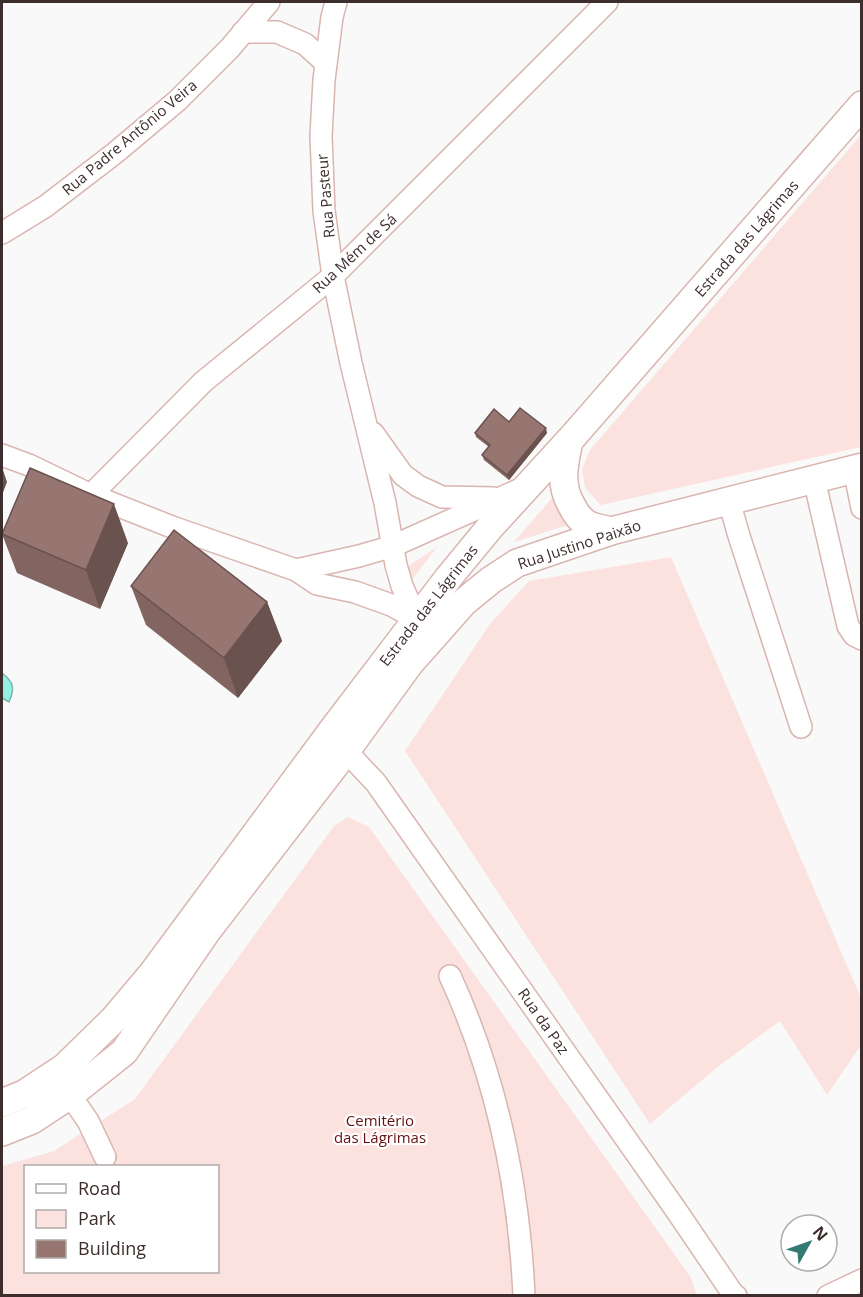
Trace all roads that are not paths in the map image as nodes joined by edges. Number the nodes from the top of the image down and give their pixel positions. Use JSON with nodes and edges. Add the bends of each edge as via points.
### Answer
{"nodes":[{"id":1,"x":269,"y":2,"type":"edge"},
{"id":2,"x":336,"y":2,"type":"edge"},
{"id":3,"x":607,"y":2,"type":"edge"},
{"id":4,"x":243,"y":32,"type":"junction"},
{"id":5,"x":326,"y":63,"type":"junction"},
{"id":6,"x":861,"y":105,"type":"edge"},
{"id":7,"x":2,"y":233,"type":"edge"},
{"id":8,"x":333,"y":276,"type":"junction"},
{"id":9,"x":366,"y":423,"type":"junction"},
{"id":10,"x":569,"y":441,"type":"junction"},
{"id":11,"x":2,"y":455,"type":"edge"},
{"id":12,"x":858,"y":468,"type":"edge"},
{"id":13,"x":814,"y":479,"type":"junction"},
{"id":14,"x":515,"y":492,"type":"junction"},
{"id":15,"x":92,"y":495,"type":"junction"},
{"id":16,"x":729,"y":501,"type":"junction"},
{"id":17,"x":861,"y":508,"type":"edge"},
{"id":18,"x":610,"y":531,"type":"junction"},
{"id":19,"x":393,"y":546,"type":"junction"},
{"id":20,"x":296,"y":570,"type":"junction"},
{"id":21,"x":426,"y":626,"type":"junction"},
{"id":22,"x":861,"y":639,"type":"edge"},
{"id":23,"x":801,"y":727,"type":"dead end"},
{"id":24,"x":346,"y":751,"type":"junction"},
{"id":25,"x":450,"y":976,"type":"dead end"},
{"id":26,"x":70,"y":1095,"type":"junction"},
{"id":27,"x":2,"y":1103,"type":"edge"},
{"id":28,"x":2,"y":1132,"type":"edge"},
{"id":29,"x":105,"y":1157,"type":"dead end"},
{"id":30,"x":861,"y":1280,"type":"edge"},
{"id":31,"x":734,"y":1295,"type":"edge"},
{"id":32,"x":524,"y":1296,"type":"edge"},
{"id":33,"x":828,"y":1296,"type":"edge"}],
"edges":[{"from":1,"to":4,"type":"street","name":"Rua Padre Antônio Veira"},
{"from":2,"to":5,"type":"street","name":"Rua Pasteur"},
{"from":3,"to":8,"type":"street","name":"Rua Mém de Sá"},
{"from":4,"to":5,"type":"street","via":[[277,32],[304,44]]},
{"from":4,"to":7,"type":"street","name":"Rua Padre Antônio Veira","via":[[177,101],[115,153],[46,206]]},
{"from":5,"to":8,"type":"street","name":"Rua Pasteur","via":[[321,136],[324,211]]},
{"from":6,"to":10,"type":"main road","name":"Estrada das Lágrimas"},
{"from":8,"to":9,"type":"street","name":"Rua Pasteur"},
{"from":8,"to":15,"type":"street","name":"Rua Mém de Sá","via":[[204,382]]},
{"from":9,"to":14,"type":"street","name":"Rua Pasteur","via":[[403,475],[418,486],[442,497],[479,498]]},
{"from":9,"to":19,"type":"street","name":"Rua Pasteur"},
{"from":10,"to":14,"type":"main road","name":"Estrada das Lágrimas"},
{"from":10,"to":18,"type":"main road","via":[[562,482],[568,501],[588,524]]},
{"from":11,"to":15,"type":"street"},
{"from":12,"to":13,"type":"main road","name":"Rua Justino Paixão"},
{"from":12,"to":17,"type":"street"},
{"from":13,"to":16,"type":"main road","name":"Rua Justino Paixão"},
{"from":13,"to":22,"type":"street","via":[[848,626]]},
{"from":14,"to":19,"type":"street"},
{"from":14,"to":21,"type":"main road","name":"Estrada das Lágrimas"},
{"from":15,"to":20,"type":"street"},
{"from":16,"to":18,"type":"main road","name":"Rua Justino Paixão"},
{"from":16,"to":23,"type":"street"},
{"from":18,"to":21,"type":"main road","name":"Rua Justino Paixão","via":[[517,563]]},
{"from":19,"to":20,"type":"street"},
{"from":19,"to":21,"type":"street","name":"Rua Pasteur","via":[[402,586]]},
{"from":20,"to":21,"type":"street","via":[[317,584],[391,605]]},
{"from":21,"to":24,"type":"main road","name":"Estrada das Lágrimas","via":[[410,663]]},
{"from":21,"to":27,"type":"main road","name":"Estrada das Lágrimas","via":[[114,1019],[65,1067],[24,1094]]},
{"from":24,"to":26,"type":"main road","name":"Estrada das Lágrimas","via":[[207,931],[124,1052]]},
{"from":24,"to":31,"type":"street","name":"Rua da Paz","via":[[376,783]]},
{"from":25,"to":32,"type":"street","via":[[483,1060],[501,1123],[515,1198]]},
{"from":26,"to":28,"type":"main road","name":"Estrada das Lágrimas","via":[[32,1120]]},
{"from":26,"to":29,"type":"street"},
{"from":30,"to":33,"type":"street"}]}
